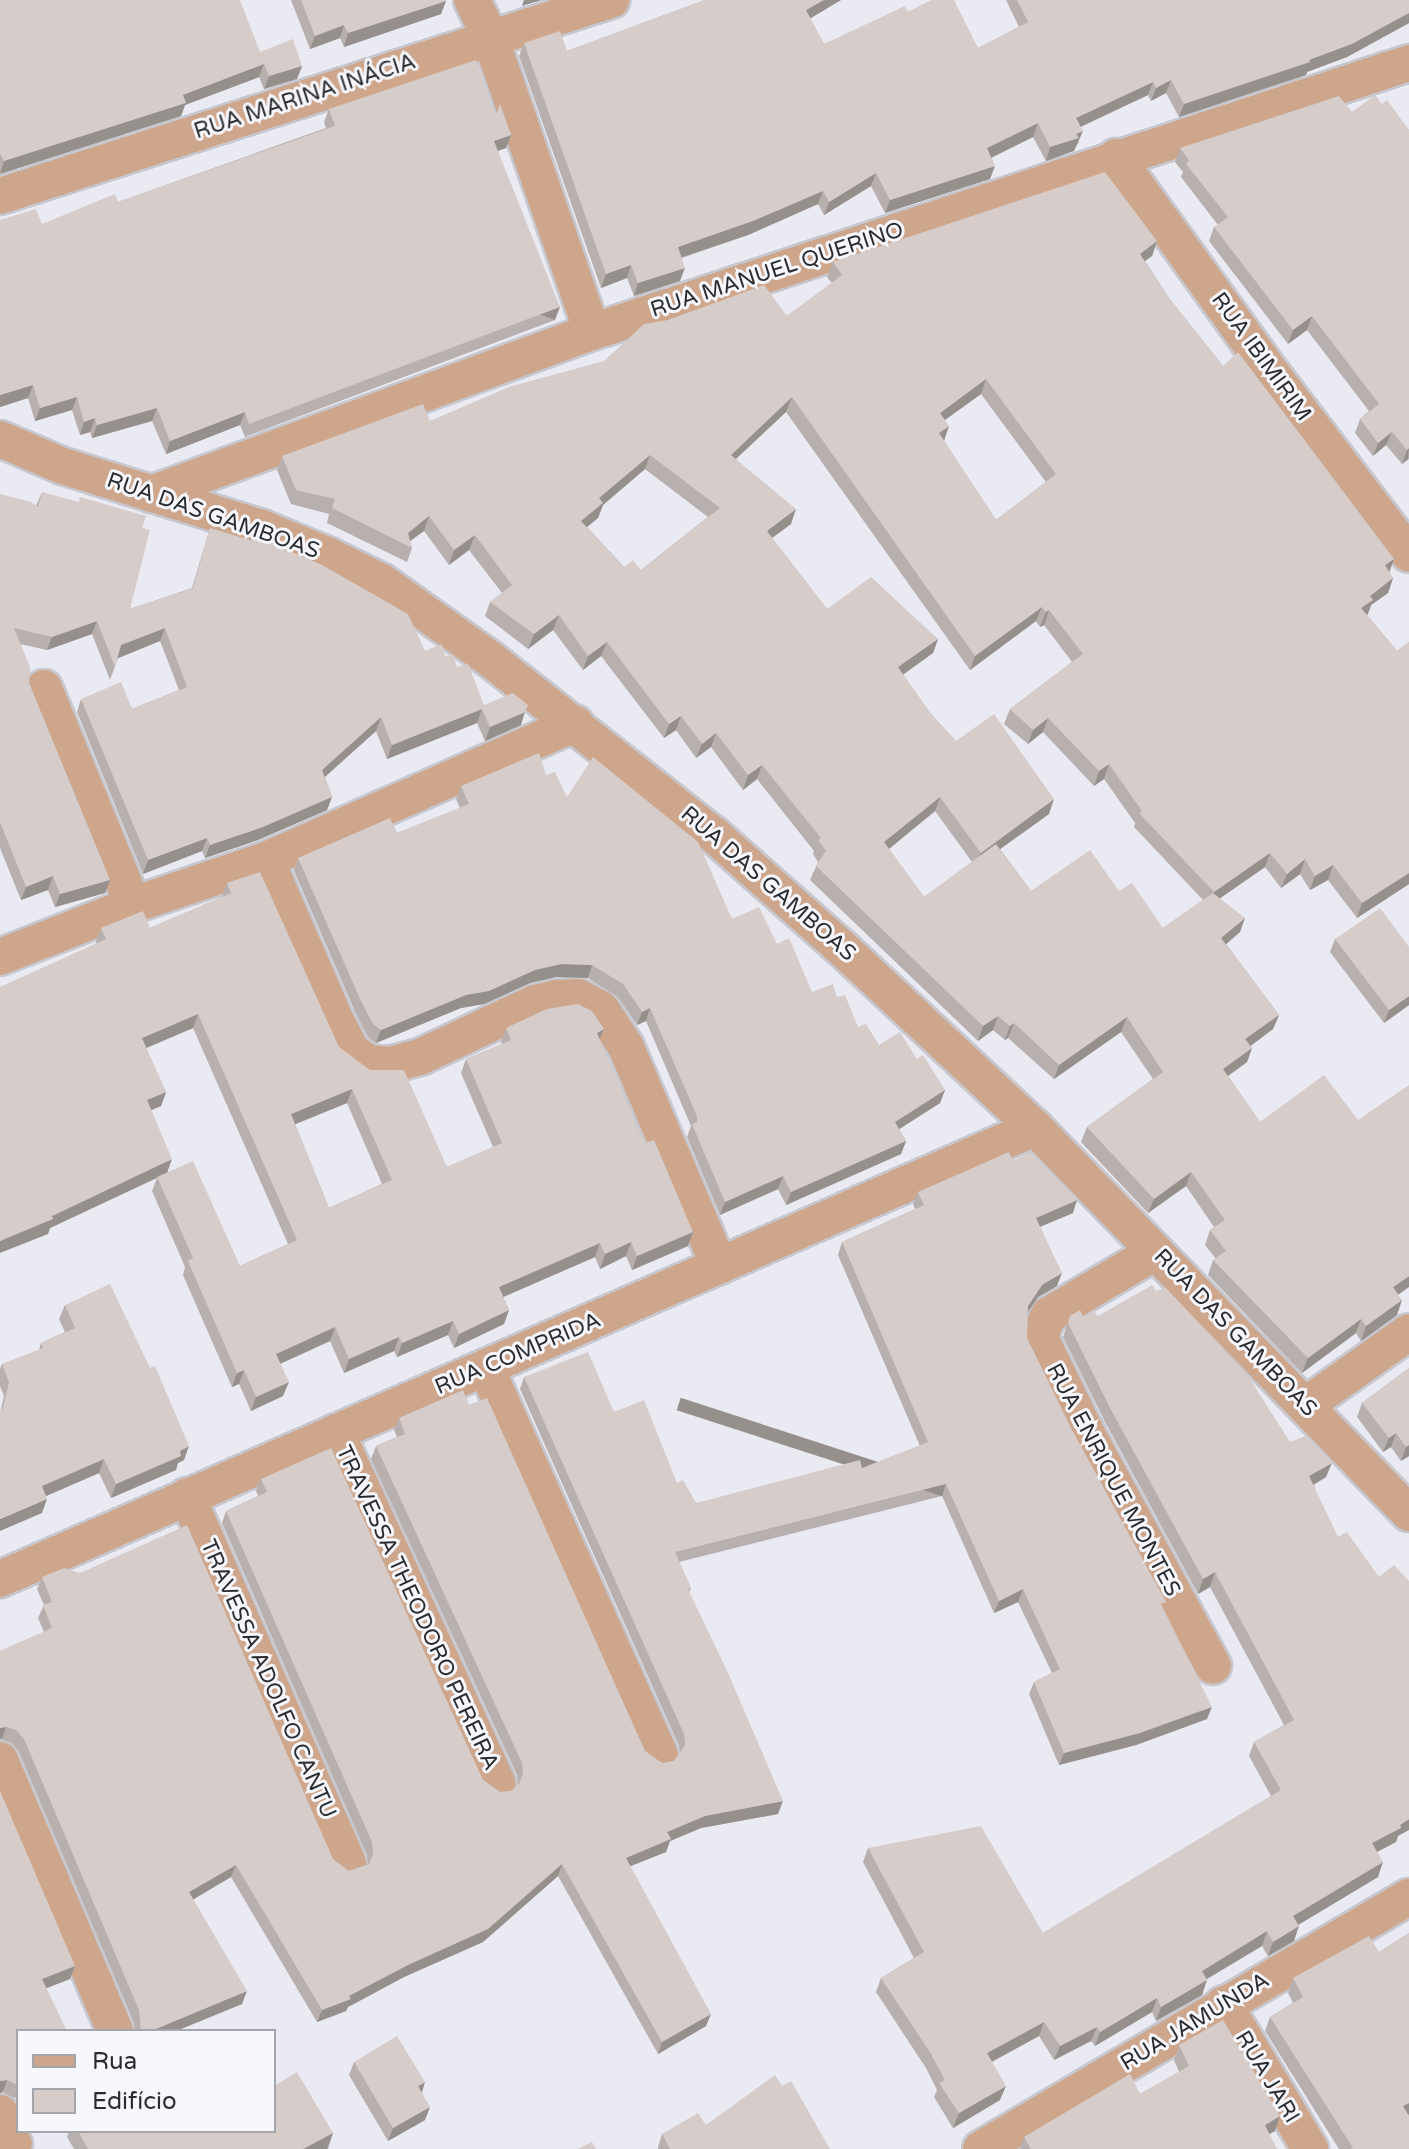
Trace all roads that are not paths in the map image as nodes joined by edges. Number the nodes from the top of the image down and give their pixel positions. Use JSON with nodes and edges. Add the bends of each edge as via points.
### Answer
{"nodes":[{"id":1,"x":472,"y":0,"type":"edge"},
{"id":2,"x":611,"y":0,"type":"edge"},
{"id":3,"x":490,"y":37,"type":"junction"},
{"id":4,"x":1409,"y":63,"type":"edge"},
{"id":5,"x":1116,"y":157,"type":"junction"},
{"id":6,"x":0,"y":196,"type":"edge"},
{"id":7,"x":592,"y":332,"type":"junction"},
{"id":8,"x":0,"y":439,"type":"edge"},
{"id":9,"x":151,"y":494,"type":"junction"},
{"id":10,"x":1409,"y":554,"type":"edge"},
{"id":11,"x":44,"y":688,"type":"dead end"},
{"id":12,"x":575,"y":724,"type":"junction"},
{"id":13,"x":266,"y":860,"type":"junction"},
{"id":14,"x":133,"y":905,"type":"junction"},
{"id":15,"x":0,"y":957,"type":"edge"},
{"id":16,"x":1035,"y":1128,"type":"junction"},
{"id":17,"x":1155,"y":1252,"type":"junction"},
{"id":18,"x":719,"y":1266,"type":"junction"},
{"id":19,"x":1409,"y":1332,"type":"edge"},
{"id":20,"x":486,"y":1368,"type":"junction"},
{"id":21,"x":1306,"y":1405,"type":"junction"},
{"id":22,"x":336,"y":1432,"type":"junction"},
{"id":23,"x":187,"y":1496,"type":"junction"},
{"id":24,"x":1409,"y":1513,"type":"edge"},
{"id":25,"x":0,"y":1579,"type":"edge"},
{"id":26,"x":1213,"y":1666,"type":"dead end"},
{"id":27,"x":660,"y":1755,"type":"dead end"},
{"id":28,"x":0,"y":1760,"type":"edge"},
{"id":29,"x":498,"y":1784,"type":"dead end"},
{"id":30,"x":348,"y":1863,"type":"dead end"},
{"id":31,"x":1409,"y":1897,"type":"edge"},
{"id":32,"x":1224,"y":2004,"type":"junction"},
{"id":33,"x":114,"y":2029,"type":"edge"},
{"id":34,"x":983,"y":2148,"type":"edge"},
{"id":35,"x":1310,"y":2149,"type":"edge"}],
"edges":[{"from":1,"to":3,"type":"street"},
{"from":2,"to":3,"type":"street","name":"RUA MARINA INÁCIA"},
{"from":3,"to":6,"type":"street","name":"RUA MARINA INÁCIA"},
{"from":3,"to":7,"type":"street"},
{"from":4,"to":5,"type":"street","name":"RUA MANUEL QUERINO"},
{"from":5,"to":7,"type":"street","name":"RUA MANUEL QUERINO"},
{"from":5,"to":10,"type":"street","name":"RUA IBIMIRIM"},
{"from":7,"to":9,"type":"street","name":"RUA MANUEL QUERINO"},
{"from":8,"to":9,"type":"street","name":"RUA DAS GAMBOAS"},
{"from":9,"to":12,"type":"street","name":"RUA DAS GAMBOAS","via":[[262,528],[382,582]]},
{"from":11,"to":14,"type":"street"},
{"from":12,"to":13,"type":"street"},
{"from":12,"to":16,"type":"street","name":"RUA DAS GAMBOAS","via":[[820,928]]},
{"from":13,"to":14,"type":"street"},
{"from":13,"to":18,"type":"street","via":[[337,1023],[352,1051],[368,1063],[390,1065],[420,1057],[535,1003],[578,997],[601,1009],[626,1047]]},
{"from":14,"to":15,"type":"street"},
{"from":16,"to":17,"type":"street","name":"RUA DAS GAMBOAS"},
{"from":16,"to":18,"type":"street","name":"RUA COMPRIDA"},
{"from":17,"to":21,"type":"street","name":"RUA DAS GAMBOAS"},
{"from":17,"to":26,"type":"street","name":"RUA ENRIQUE MONTES","via":[[1049,1315],[1042,1342]]},
{"from":18,"to":20,"type":"street","name":"RUA COMPRIDA"},
{"from":19,"to":21,"type":"street"},
{"from":20,"to":22,"type":"street","name":"RUA COMPRIDA"},
{"from":20,"to":27,"type":"street"},
{"from":21,"to":24,"type":"street","name":"RUA DAS GAMBOAS"},
{"from":22,"to":23,"type":"street","name":"RUA COMPRIDA"},
{"from":22,"to":29,"type":"street","name":"TRAVESSA THEODORO PEREIRA"},
{"from":23,"to":25,"type":"street","name":"RUA COMPRIDA"},
{"from":23,"to":30,"type":"street","name":"TRAVESSA ADOLFO CANTU"},
{"from":28,"to":33,"type":"street"},
{"from":31,"to":32,"type":"street","name":"RUA JAMUNDA"},
{"from":32,"to":34,"type":"street","name":"RUA JAMUNDA"},
{"from":32,"to":35,"type":"street","name":"RUA JARI"}]}
